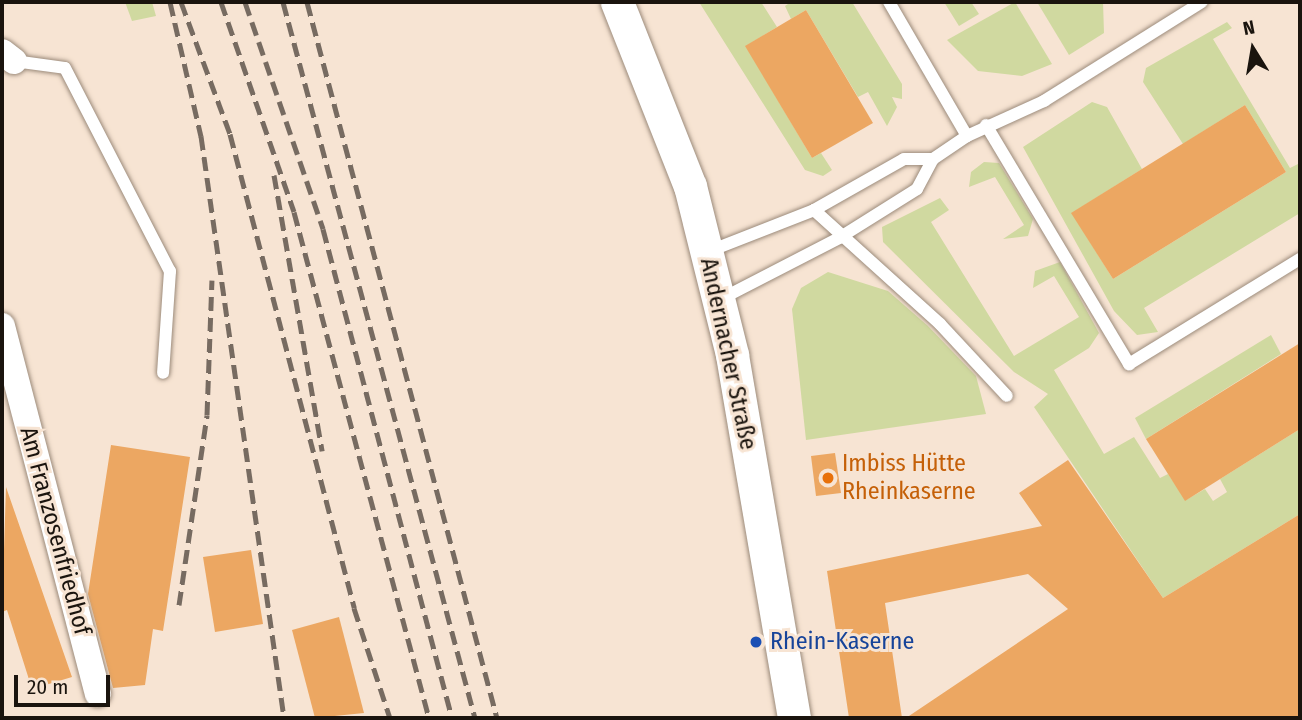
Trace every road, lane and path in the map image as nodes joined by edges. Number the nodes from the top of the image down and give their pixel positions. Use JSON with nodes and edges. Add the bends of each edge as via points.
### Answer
{"nodes":[{"id":1,"x":617,"y":2,"type":"edge"},
{"id":2,"x":889,"y":2,"type":"edge"},
{"id":3,"x":1202,"y":2,"type":"edge"},
{"id":4,"x":8,"y":56,"type":"edge"},
{"id":5,"x":986,"y":125,"type":"junction"},
{"id":6,"x":967,"y":136,"type":"junction"},
{"id":7,"x":933,"y":159,"type":"junction"},
{"id":8,"x":814,"y":210,"type":"junction"},
{"id":9,"x":839,"y":238,"type":"junction"},
{"id":10,"x":707,"y":252,"type":"junction"},
{"id":11,"x":1300,"y":259,"type":"edge"},
{"id":12,"x":719,"y":300,"type":"junction"},
{"id":13,"x":2,"y":326,"type":"edge"},
{"id":14,"x":163,"y":373,"type":"dead end"},
{"id":15,"x":1007,"y":396,"type":"dead end"},
{"id":16,"x":98,"y":694,"type":"dead end"},
{"id":17,"x":794,"y":718,"type":"edge"}],
"edges":[{"from":1,"to":10,"type":"street","name":"Andernacher Straße","via":[[658,91]]},
{"from":2,"to":6,"type":"lane"},
{"from":3,"to":5,"type":"lane","via":[[1044,101]]},
{"from":4,"to":14,"type":"lane","via":[[65,68],[170,271]]},
{"from":5,"to":6,"type":"lane"},
{"from":5,"to":11,"type":"lane","via":[[1129,364]]},
{"from":6,"to":7,"type":"lane"},
{"from":7,"to":8,"type":"lane","via":[[904,159]]},
{"from":7,"to":9,"type":"lane","via":[[917,189]]},
{"from":8,"to":9,"type":"lane"},
{"from":8,"to":10,"type":"lane"},
{"from":9,"to":12,"type":"lane"},
{"from":9,"to":15,"type":"lane","via":[[940,324]]},
{"from":10,"to":12,"type":"street","name":"Andernacher Straße"},
{"from":12,"to":17,"type":"street","name":"Andernacher Straße"},
{"from":13,"to":16,"type":"street","name":"Am Franzosenfriedhof"}]}
